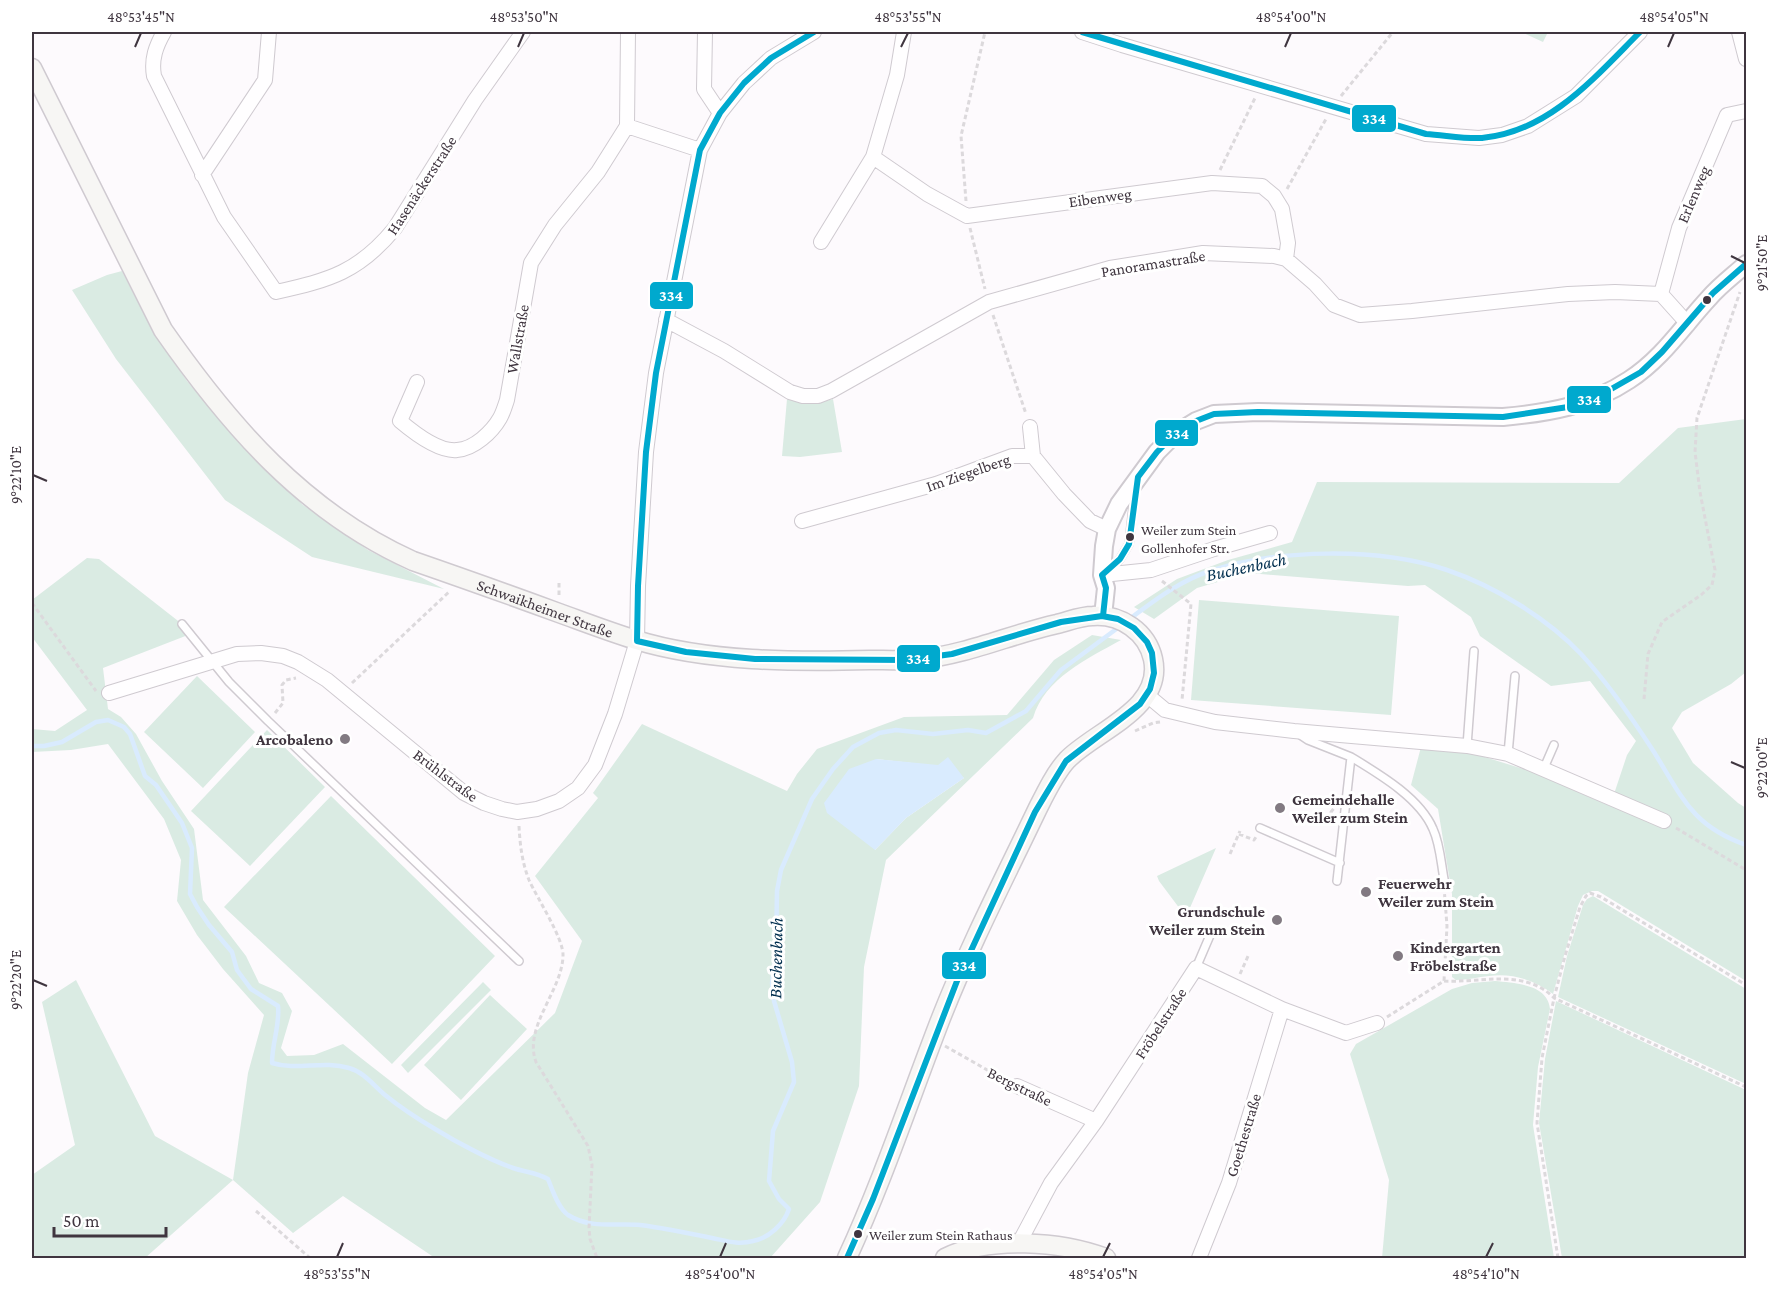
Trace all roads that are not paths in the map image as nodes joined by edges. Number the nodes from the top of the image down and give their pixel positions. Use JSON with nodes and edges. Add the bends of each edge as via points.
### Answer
{"nodes":[{"id":1,"x":164,"y":32,"type":"edge"},
{"id":2,"x":269,"y":32,"type":"edge"},
{"id":3,"x":523,"y":32,"type":"edge"},
{"id":4,"x":628,"y":32,"type":"edge"},
{"id":5,"x":705,"y":32,"type":"edge"},
{"id":6,"x":814,"y":32,"type":"edge"},
{"id":7,"x":904,"y":32,"type":"edge"},
{"id":8,"x":1082,"y":32,"type":"edge"},
{"id":9,"x":1126,"y":32,"type":"edge"},
{"id":10,"x":1640,"y":32,"type":"edge"},
{"id":11,"x":1739,"y":32,"type":"edge"},
{"id":12,"x":1122,"y":45,"type":"junction"},
{"id":13,"x":1746,"y":59,"type":"edge"},
{"id":14,"x":32,"y":68,"type":"edge"},
{"id":15,"x":1746,"y":111,"type":"edge"},
{"id":16,"x":720,"y":113,"type":"junction"},
{"id":17,"x":627,"y":126,"type":"junction"},
{"id":18,"x":700,"y":150,"type":"junction"},
{"id":19,"x":873,"y":157,"type":"junction"},
{"id":20,"x":202,"y":175,"type":"junction"},
{"id":21,"x":821,"y":242,"type":"dead end"},
{"id":22,"x":1287,"y":259,"type":"junction"},
{"id":23,"x":1746,"y":264,"type":"edge"},
{"id":24,"x":1661,"y":294,"type":"junction"},
{"id":25,"x":666,"y":320,"type":"junction"},
{"id":26,"x":1688,"y":324,"type":"junction"},
{"id":27,"x":417,"y":382,"type":"dead end"},
{"id":28,"x":1030,"y":427,"type":"road end"},
{"id":29,"x":1033,"y":456,"type":"junction"},
{"id":30,"x":1138,"y":477,"type":"junction"},
{"id":31,"x":802,"y":521,"type":"dead end"},
{"id":32,"x":1107,"y":529,"type":"junction"},
{"id":33,"x":1270,"y":533,"type":"dead end"},
{"id":34,"x":1102,"y":576,"type":"junction"},
{"id":35,"x":1100,"y":616,"type":"junction"},
{"id":36,"x":182,"y":624,"type":"dead end"},
{"id":37,"x":637,"y":641,"type":"junction"},
{"id":38,"x":1474,"y":651,"type":"dead end"},
{"id":39,"x":213,"y":660,"type":"junction"},
{"id":40,"x":1515,"y":676,"type":"dead end"},
{"id":41,"x":109,"y":693,"type":"road end"},
{"id":42,"x":1147,"y":696,"type":"junction"},
{"id":43,"x":1294,"y":731,"type":"junction"},
{"id":44,"x":1554,"y":745,"type":"dead end"},
{"id":45,"x":1467,"y":746,"type":"junction"},
{"id":46,"x":1508,"y":754,"type":"junction"},
{"id":47,"x":1351,"y":757,"type":"junction"},
{"id":48,"x":1544,"y":768,"type":"junction"},
{"id":49,"x":1664,"y":821,"type":"road end"},
{"id":50,"x":1260,"y":828,"type":"dead end"},
{"id":51,"x":1340,"y":862,"type":"junction"},
{"id":52,"x":1444,"y":879,"type":"road end"},
{"id":53,"x":1337,"y":881,"type":"dead end"},
{"id":54,"x":1211,"y":933,"type":"dead end"},
{"id":55,"x":519,"y":961,"type":"dead end"},
{"id":56,"x":1196,"y":968,"type":"junction"},
{"id":57,"x":1282,"y":1010,"type":"junction"},
{"id":58,"x":1377,"y":1023,"type":"road end"},
{"id":59,"x":1017,"y":1086,"type":"road end"},
{"id":60,"x":1096,"y":1121,"type":"junction"},
{"id":61,"x":1019,"y":1243,"type":"junction"},
{"id":62,"x":847,"y":1258,"type":"edge"},
{"id":63,"x":945,"y":1258,"type":"edge"},
{"id":64,"x":1106,"y":1258,"type":"edge"},
{"id":65,"x":1199,"y":1258,"type":"edge"}],
"edges":[{"from":1,"to":20,"type":"street","name":"Hasenäckerstraße","via":[[152,62],[154,76]]},
{"from":2,"to":20,"type":"street","via":[[265,80]]},
{"from":3,"to":20,"type":"street","name":"Hasenäckerstraße","via":[[475,100],[395,228],[380,247],[338,276],[276,292],[224,217]]},
{"from":4,"to":17,"type":"street"},
{"from":5,"to":16,"type":"street","via":[[704,89]]},
{"from":6,"to":16,"type":"street","name":"Brühlstraße","via":[[771,58]]},
{"from":7,"to":19,"type":"street","via":[[897,75]]},
{"from":8,"to":12,"type":"street"},
{"from":9,"to":12,"type":"street"},
{"from":10,"to":12,"type":"street","via":[[1576,96],[1528,126],[1502,135],[1470,138],[1426,135]]},
{"from":11,"to":13,"type":"street"},
{"from":14,"to":37,"type":"main road","name":"Schwaikheimer Straße","via":[[164,330],[219,405],[300,490],[381,547]]},
{"from":15,"to":24,"type":"street","name":"Erlenweg","via":[[1727,115],[1679,228]]},
{"from":16,"to":18,"type":"street","name":"Brühlstraße"},
{"from":17,"to":18,"type":"street"},
{"from":17,"to":27,"type":"street","name":"Wallstraße","via":[[531,263],[507,400],[501,417],[488,434],[456,451],[421,438],[400,421]]},
{"from":18,"to":25,"type":"street","name":"Brühlstraße"},
{"from":19,"to":21,"type":"street"},
{"from":19,"to":22,"type":"street","name":"Eibenweg","via":[[967,216],[1215,183],[1262,186],[1279,203],[1286,223]]},
{"from":22,"to":24,"type":"street","via":[[1334,305],[1360,315],[1568,294]]},
{"from":22,"to":25,"type":"street","name":"Panoramastraße","via":[[1203,253],[1156,259],[989,302],[818,396],[790,392]]},
{"from":23,"to":26,"type":"street","via":[[1709,297]]},
{"from":24,"to":26,"type":"street"},
{"from":25,"to":37,"type":"street","name":"Brühlstraße","via":[[646,452]]},
{"from":26,"to":30,"type":"street","via":[[1631,379],[1599,397],[1567,408],[1503,417],[1258,411],[1214,414],[1175,434]]},
{"from":28,"to":29,"type":"street"},
{"from":29,"to":31,"type":"street","name":"Im Ziegelberg","via":[[1012,456],[936,484]]},
{"from":29,"to":32,"type":"street","name":"Im Ziegelberg","via":[[1090,521]]},
{"from":30,"to":32,"type":"street"},
{"from":30,"to":34,"type":"lane","via":[[1129,544]]},
{"from":32,"to":34,"type":"street"},
{"from":33,"to":34,"type":"street","via":[[1151,570]]},
{"from":34,"to":35,"type":"street","via":[[1106,588]]},
{"from":35,"to":37,"type":"main road","name":"Schwaikheimer Straße","via":[[1040,627],[957,653],[919,659],[747,658],[685,652]]},
{"from":35,"to":42,"type":"main road","via":[[1131,626],[1146,641],[1154,663]]},
{"from":36,"to":39,"type":"lane"},
{"from":37,"to":39,"type":"street","name":"Brühlstraße","via":[[608,734],[587,778],[559,801],[518,812],[464,793],[327,680],[298,662],[261,653]]},
{"from":38,"to":45,"type":"lane"},
{"from":39,"to":41,"type":"street","name":"Brühlstraße"},
{"from":39,"to":55,"type":"lane","via":[[268,721]]},
{"from":40,"to":46,"type":"lane"},
{"from":42,"to":43,"type":"street","via":[[1165,710],[1215,722]]},
{"from":42,"to":62,"type":"main road","via":[[1065,761],[1043,797],[974,940]]},
{"from":43,"to":45,"type":"street"},
{"from":43,"to":47,"type":"lane"},
{"from":44,"to":48,"type":"lane"},
{"from":45,"to":46,"type":"street"},
{"from":46,"to":48,"type":"street"},
{"from":47,"to":51,"type":"lane"},
{"from":47,"to":52,"type":"lane","via":[[1398,789],[1426,816],[1434,831]]},
{"from":48,"to":49,"type":"street"},
{"from":50,"to":51,"type":"lane"},
{"from":51,"to":53,"type":"lane"},
{"from":54,"to":56,"type":"lane"},
{"from":56,"to":57,"type":"street"},
{"from":56,"to":60,"type":"street","name":"Fröbelstraße"},
{"from":57,"to":58,"type":"street","via":[[1346,1033]]},
{"from":57,"to":65,"type":"street","name":"Goethestraße","via":[[1229,1184]]},
{"from":59,"to":60,"type":"street","name":"Bergstraße"},
{"from":60,"to":61,"type":"street","name":"Fröbelstraße","via":[[1051,1183]]},
{"from":61,"to":63,"type":"main road"},
{"from":61,"to":64,"type":"main road","via":[[1051,1245]]}]}
